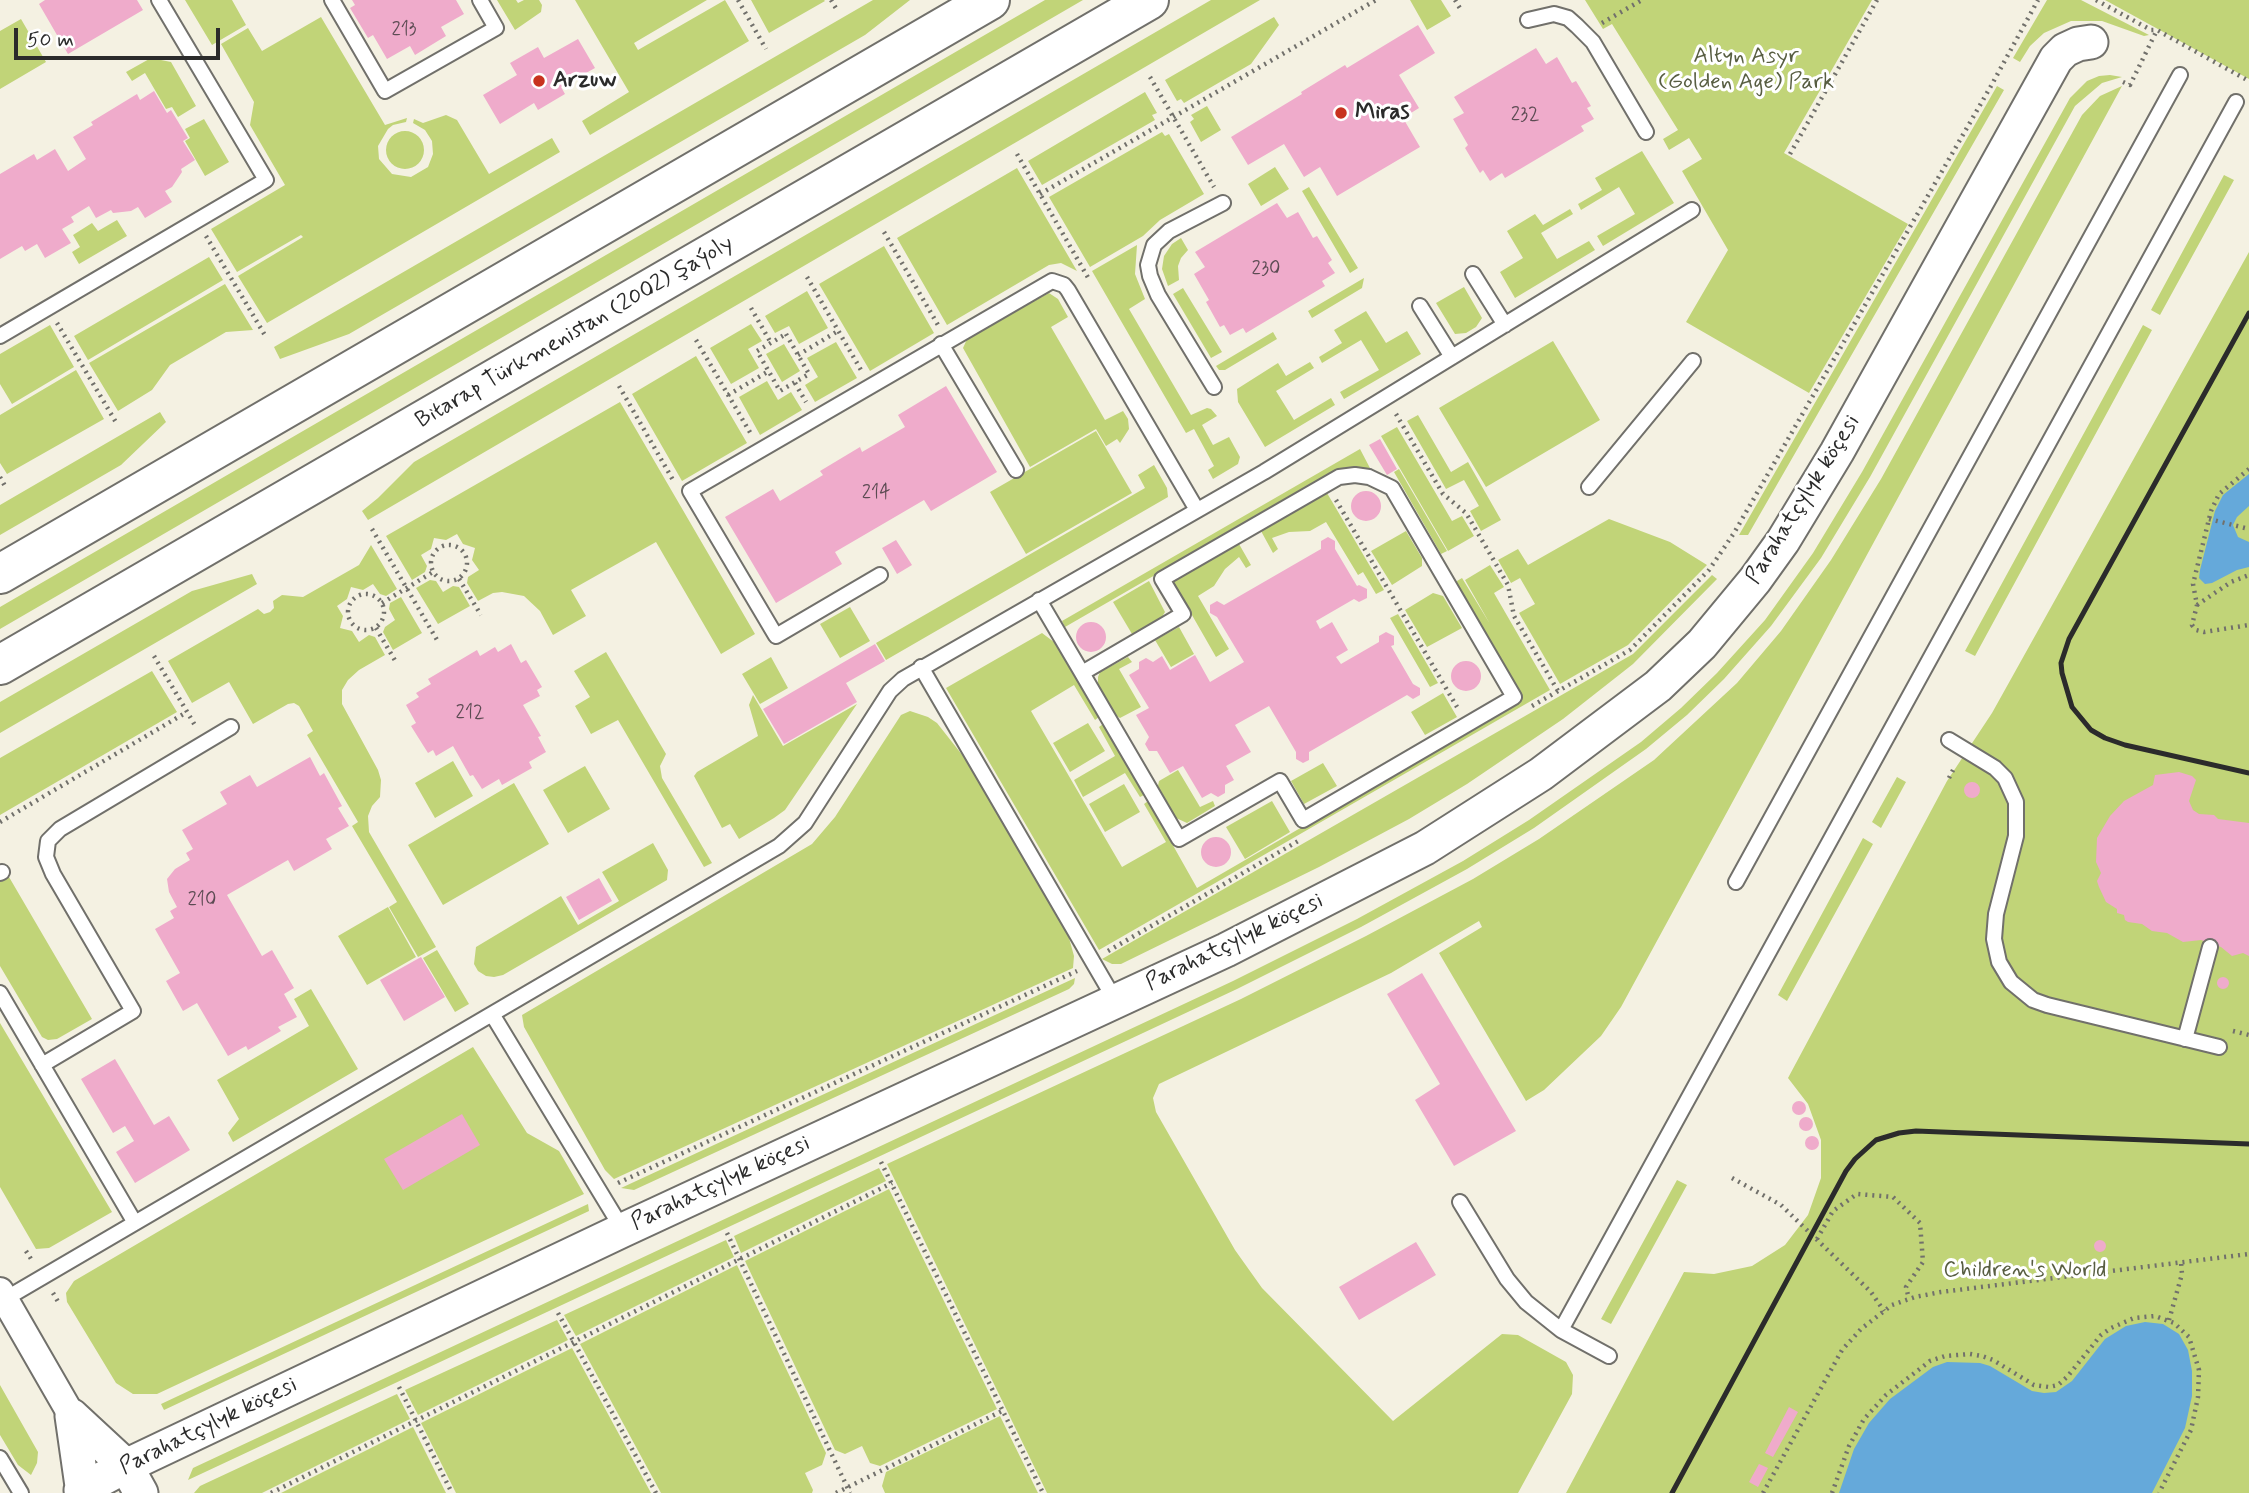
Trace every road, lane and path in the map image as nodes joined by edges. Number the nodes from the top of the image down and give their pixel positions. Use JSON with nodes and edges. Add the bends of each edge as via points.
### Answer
{"nodes":[{"id":1,"x":159,"y":0,"type":"edge"},
{"id":2,"x":332,"y":0,"type":"edge"},
{"id":3,"x":480,"y":0,"type":"edge"},
{"id":4,"x":738,"y":0,"type":"edge"},
{"id":5,"x":831,"y":0,"type":"edge"},
{"id":6,"x":954,"y":0,"type":"edge"},
{"id":7,"x":990,"y":0,"type":"edge"},
{"id":8,"x":1149,"y":0,"type":"edge"},
{"id":9,"x":1376,"y":0,"type":"edge"},
{"id":10,"x":1455,"y":0,"type":"edge"},
{"id":11,"x":1642,"y":0,"type":"edge"},
{"id":12,"x":1877,"y":0,"type":"edge"},
{"id":13,"x":2038,"y":0,"type":"edge"},
{"id":14,"x":2096,"y":0,"type":"edge"},
{"id":15,"x":837,"y":10,"type":"dead end"},
{"id":16,"x":1461,"y":10,"type":"dead end"},
{"id":17,"x":1594,"y":17,"type":"dead end"},
{"id":18,"x":1528,"y":20,"type":"dead end"},
{"id":19,"x":2157,"y":30,"type":"junction"},
{"id":20,"x":920,"y":41,"type":"junction"},
{"id":21,"x":2091,"y":42,"type":"dead end"},
{"id":22,"x":766,"y":48,"type":"dead end"},
{"id":23,"x":2180,"y":75,"type":"dead end"},
{"id":24,"x":1150,"y":77,"type":"dead end"},
{"id":25,"x":2249,"y":81,"type":"edge"},
{"id":26,"x":2123,"y":82,"type":"dead end"},
{"id":27,"x":2235,"y":102,"type":"dead end"},
{"id":28,"x":1173,"y":117,"type":"junction"},
{"id":29,"x":1646,"y":132,"type":"dead end"},
{"id":30,"x":1790,"y":154,"type":"dead end"},
{"id":31,"x":1040,"y":194,"type":"dead end"},
{"id":32,"x":1223,"y":203,"type":"joint"},
{"id":33,"x":1692,"y":210,"type":"dead end"},
{"id":34,"x":197,"y":220,"type":"junction"},
{"id":35,"x":884,"y":232,"type":"dead end"},
{"id":36,"x":1473,"y":274,"type":"dead end"},
{"id":37,"x":807,"y":276,"type":"dead end"},
{"id":38,"x":1420,"y":306,"type":"dead end"},
{"id":39,"x":48,"y":307,"type":"junction"},
{"id":40,"x":751,"y":308,"type":"dead end"},
{"id":41,"x":1504,"y":325,"type":"junction"},
{"id":42,"x":838,"y":331,"type":"junction"},
{"id":43,"x":0,"y":336,"type":"edge"},
{"id":44,"x":266,"y":337,"type":"dead end"},
{"id":45,"x":696,"y":340,"type":"dead end"},
{"id":46,"x":771,"y":343,"type":"junction"},
{"id":47,"x":945,"y":343,"type":"junction"},
{"id":48,"x":798,"y":355,"type":"junction"},
{"id":49,"x":1452,"y":357,"type":"junction"},
{"id":50,"x":1693,"y":360,"type":"dead end"},
{"id":51,"x":769,"y":371,"type":"junction"},
{"id":52,"x":619,"y":386,"type":"dead end"},
{"id":53,"x":870,"y":386,"type":"junction"},
{"id":54,"x":1214,"y":387,"type":"dead end"},
{"id":55,"x":728,"y":395,"type":"junction"},
{"id":56,"x":1386,"y":397,"type":"junction"},
{"id":57,"x":117,"y":424,"type":"dead end"},
{"id":58,"x":760,"y":450,"type":"junction"},
{"id":59,"x":2249,"y":469,"type":"edge"},
{"id":60,"x":1016,"y":470,"type":"dead end"},
{"id":61,"x":0,"y":477,"type":"edge"},
{"id":62,"x":1326,"y":485,"type":"junction"},
{"id":63,"x":1589,"y":487,"type":"dead end"},
{"id":64,"x":6,"y":488,"type":"dead end"},
{"id":65,"x":690,"y":491,"type":"junction"},
{"id":66,"x":1197,"y":510,"type":"junction"},
{"id":67,"x":2210,"y":519,"type":"junction"},
{"id":68,"x":372,"y":529,"type":"dead end"},
{"id":69,"x":2249,"y":529,"type":"edge"},
{"id":70,"x":433,"y":572,"type":"junction"},
{"id":71,"x":0,"y":574,"type":"edge"},
{"id":72,"x":880,"y":575,"type":"dead end"},
{"id":73,"x":2249,"y":575,"type":"edge"},
{"id":74,"x":459,"y":579,"type":"junction"},
{"id":75,"x":407,"y":588,"type":"junction"},
{"id":76,"x":1039,"y":600,"type":"junction"},
{"id":77,"x":382,"y":603,"type":"junction"},
{"id":78,"x":2197,"y":605,"type":"junction"},
{"id":79,"x":481,"y":615,"type":"dead end"},
{"id":80,"x":2249,"y":625,"type":"edge"},
{"id":81,"x":376,"y":628,"type":"junction"},
{"id":82,"x":437,"y":640,"type":"dead end"},
{"id":83,"x":154,"y":656,"type":"dead end"},
{"id":84,"x":397,"y":664,"type":"dead end"},
{"id":85,"x":0,"y":665,"type":"edge"},
{"id":86,"x":921,"y":667,"type":"junction"},
{"id":87,"x":1082,"y":673,"type":"junction"},
{"id":88,"x":1558,"y":691,"type":"junction"},
{"id":89,"x":187,"y":712,"type":"junction"},
{"id":90,"x":1522,"y":712,"type":"dead end"},
{"id":91,"x":1467,"y":725,"type":"junction"},
{"id":92,"x":230,"y":727,"type":"dead end"},
{"id":93,"x":1949,"y":740,"type":"dead end"},
{"id":94,"x":205,"y":743,"type":"junction"},
{"id":95,"x":0,"y":822,"type":"edge"},
{"id":96,"x":1304,"y":838,"type":"dead end"},
{"id":97,"x":1736,"y":882,"type":"dead end"},
{"id":98,"x":2210,"y":947,"type":"dead end"},
{"id":99,"x":1098,"y":956,"type":"dead end"},
{"id":100,"x":1080,"y":969,"type":"dead end"},
{"id":101,"x":0,"y":993,"type":"edge"},
{"id":102,"x":1115,"y":1000,"type":"junction"},
{"id":103,"x":492,"y":1014,"type":"junction"},
{"id":104,"x":2185,"y":1039,"type":"junction"},
{"id":105,"x":2219,"y":1047,"type":"dead end"},
{"id":106,"x":42,"y":1065,"type":"junction"},
{"id":107,"x":881,"y":1161,"type":"dead end"},
{"id":108,"x":1732,"y":1178,"type":"dead end"},
{"id":109,"x":892,"y":1183,"type":"junction"},
{"id":110,"x":618,"y":1184,"type":"dead end"},
{"id":111,"x":1460,"y":1202,"type":"dead end"},
{"id":112,"x":135,"y":1223,"type":"junction"},
{"id":113,"x":622,"y":1230,"type":"junction"},
{"id":114,"x":727,"y":1233,"type":"dead end"},
{"id":115,"x":1817,"y":1239,"type":"junction"},
{"id":116,"x":2249,"y":1254,"type":"edge"},
{"id":117,"x":739,"y":1259,"type":"junction"},
{"id":118,"x":2181,"y":1262,"type":"junction"},
{"id":119,"x":2,"y":1295,"type":"edge"},
{"id":120,"x":1909,"y":1299,"type":"junction"},
{"id":121,"x":1884,"y":1311,"type":"junction"},
{"id":122,"x":558,"y":1313,"type":"dead end"},
{"id":123,"x":2169,"y":1321,"type":"junction"},
{"id":124,"x":1561,"y":1330,"type":"junction"},
{"id":125,"x":574,"y":1342,"type":"junction"},
{"id":126,"x":1609,"y":1356,"type":"dead end"},
{"id":127,"x":399,"y":1387,"type":"dead end"},
{"id":128,"x":1002,"y":1410,"type":"junction"},
{"id":129,"x":72,"y":1416,"type":"junction"},
{"id":130,"x":416,"y":1421,"type":"junction"},
{"id":131,"x":0,"y":1458,"type":"edge"},
{"id":132,"x":134,"y":1480,"type":"edge"},
{"id":133,"x":849,"y":1490,"type":"edge"},
{"id":134,"x":80,"y":1492,"type":"edge"},
{"id":135,"x":21,"y":1493,"type":"edge"},
{"id":136,"x":271,"y":1493,"type":"edge"},
{"id":137,"x":452,"y":1493,"type":"edge"},
{"id":138,"x":656,"y":1493,"type":"edge"},
{"id":139,"x":836,"y":1493,"type":"edge"},
{"id":140,"x":1043,"y":1493,"type":"edge"},
{"id":141,"x":1763,"y":1493,"type":"edge"},
{"id":142,"x":1832,"y":1493,"type":"edge"},
{"id":143,"x":2159,"y":1493,"type":"edge"}],
"edges":[{"from":1,"to":34,"type":"lane","via":[[265,180]]},
{"from":2,"to":3,"type":"lane","via":[[385,92],[496,28]]},
{"from":4,"to":22,"type":"path"},
{"from":5,"to":15,"type":"path"},
{"from":6,"to":20,"type":"main road"},
{"from":7,"to":20,"type":"main road"},
{"from":8,"to":85,"type":"main road","name":"Bitarap Türkmenistan (2002) şaýoly"},
{"from":9,"to":28,"type":"path"},
{"from":10,"to":16,"type":"path"},
{"from":11,"to":17,"type":"path","via":[[1599,25]]},
{"from":12,"to":30,"type":"path"},
{"from":13,"to":88,"type":"path","via":[[1709,570],[1630,650]]},
{"from":14,"to":19,"type":"path"},
{"from":18,"to":29,"type":"lane","via":[[1554,14],[1577,26],[1593,42]]},
{"from":19,"to":25,"type":"path"},
{"from":19,"to":26,"type":"path","via":[[2130,85]]},
{"from":20,"to":71,"type":"main road"},
{"from":21,"to":102,"type":"street","name":"Parahatçylyk köçesi","via":[[2065,50],[2056,59],[1817,485],[1755,580],[1702,644],[1604,729],[1455,830],[1226,950]]},
{"from":23,"to":97,"type":"lane"},
{"from":24,"to":28,"type":"path"},
{"from":27,"to":124,"type":"lane"},
{"from":28,"to":31,"type":"path"},
{"from":28,"to":32,"type":"path"},
{"from":32,"to":54,"type":"lane","via":[[1169,231],[1154,246],[1148,265],[1158,295]]},
{"from":33,"to":41,"type":"lane"},
{"from":34,"to":39,"type":"lane"},
{"from":34,"to":44,"type":"path"},
{"from":35,"to":47,"type":"path"},
{"from":36,"to":41,"type":"lane"},
{"from":37,"to":42,"type":"path"},
{"from":38,"to":49,"type":"lane"},
{"from":39,"to":43,"type":"lane"},
{"from":39,"to":57,"type":"path"},
{"from":40,"to":46,"type":"path"},
{"from":41,"to":49,"type":"lane"},
{"from":42,"to":48,"type":"path"},
{"from":42,"to":53,"type":"path"},
{"from":45,"to":55,"type":"path"},
{"from":46,"to":48,"type":"path","via":[[786,334]]},
{"from":46,"to":51,"type":"path","via":[[757,351]]},
{"from":47,"to":53,"type":"lane"},
{"from":47,"to":60,"type":"lane"},
{"from":47,"to":66,"type":"lane","via":[[1052,281],[1064,285]]},
{"from":48,"to":51,"type":"path","via":[[809,374],[795,383],[780,391]]},
{"from":49,"to":56,"type":"lane"},
{"from":50,"to":63,"type":"lane"},
{"from":51,"to":55,"type":"path"},
{"from":52,"to":65,"type":"path","via":[[676,485]]},
{"from":53,"to":58,"type":"lane"},
{"from":55,"to":58,"type":"path"},
{"from":56,"to":66,"type":"lane"},
{"from":56,"to":88,"type":"path","via":[[1443,494],[1466,513],[1508,585],[1514,616]]},
{"from":58,"to":65,"type":"lane"},
{"from":59,"to":67,"type":"path","via":[[2219,494]]},
{"from":61,"to":64,"type":"path"},
{"from":62,"to":87,"type":"lane","via":[[1162,579],[1183,614]]},
{"from":62,"to":91,"type":"path"},
{"from":62,"to":91,"type":"lane","via":[[1346,476],[1370,477],[1391,488],[1398,499],[1514,698]]},
{"from":65,"to":72,"type":"lane","via":[[776,636]]},
{"from":66,"to":76,"type":"lane"},
{"from":67,"to":69,"type":"path"},
{"from":67,"to":78,"type":"path","via":[[2193,584]]},
{"from":68,"to":75,"type":"path"},
{"from":70,"to":74,"type":"path","via":[[440,579]]},
{"from":70,"to":74,"type":"path","via":[[433,554],[440,547],[458,547],[468,563]]},
{"from":70,"to":75,"type":"path"},
{"from":73,"to":78,"type":"path"},
{"from":74,"to":79,"type":"path"},
{"from":75,"to":77,"type":"path"},
{"from":75,"to":82,"type":"path"},
{"from":76,"to":86,"type":"lane"},
{"from":76,"to":87,"type":"lane"},
{"from":77,"to":81,"type":"path","via":[[385,612]]},
{"from":77,"to":81,"type":"path","via":[[366,594],[350,603],[350,622],[357,629]]},
{"from":78,"to":80,"type":"path","via":[[2192,625],[2196,630],[2214,632]]},
{"from":81,"to":84,"type":"path"},
{"from":83,"to":89,"type":"path"},
{"from":86,"to":102,"type":"lane"},
{"from":86,"to":103,"type":"lane","via":[[890,691],[805,823],[779,846]]},
{"from":87,"to":91,"type":"lane","via":[[1179,839],[1280,781],[1303,820]]},
{"from":88,"to":90,"type":"path"},
{"from":89,"to":94,"type":"path"},
{"from":89,"to":95,"type":"path"},
{"from":92,"to":94,"type":"lane"},
{"from":93,"to":104,"type":"lane","via":[[1995,768],[2016,802],[2016,836],[1994,939],[1999,962],[2011,982],[2047,1005]]},
{"from":94,"to":106,"type":"lane","via":[[48,841],[46,857],[53,874],[133,1011]]},
{"from":96,"to":99,"type":"path"},
{"from":98,"to":104,"type":"lane"},
{"from":100,"to":110,"type":"path"},
{"from":101,"to":106,"type":"lane"},
{"from":102,"to":113,"type":"street","name":"Parahatçylyk köçesi"},
{"from":103,"to":112,"type":"lane"},
{"from":103,"to":113,"type":"lane"},
{"from":104,"to":105,"type":"lane"},
{"from":106,"to":112,"type":"lane"},
{"from":107,"to":109,"type":"path"},
{"from":108,"to":115,"type":"path","via":[[1781,1205]]},
{"from":109,"to":117,"type":"path"},
{"from":109,"to":128,"type":"path"},
{"from":111,"to":124,"type":"lane","via":[[1525,1302]]},
{"from":112,"to":119,"type":"lane"},
{"from":113,"to":132,"type":"street","name":"Parahatçylyk köçesi"},
{"from":114,"to":117,"type":"path"},
{"from":115,"to":120,"type":"path","via":[[1833,1211],[1857,1194],[1893,1197],[1920,1223],[1923,1262],[1906,1287]]},
{"from":115,"to":121,"type":"path"},
{"from":116,"to":118,"type":"path"},
{"from":117,"to":125,"type":"path"},
{"from":117,"to":133,"type":"path"},
{"from":118,"to":120,"type":"path"},
{"from":118,"to":123,"type":"path"},
{"from":119,"to":129,"type":"street"},
{"from":120,"to":121,"type":"path"},
{"from":121,"to":141,"type":"path","via":[[1842,1350]]},
{"from":122,"to":125,"type":"path"},
{"from":123,"to":142,"type":"path","via":[[2145,1316],[2110,1328],[2067,1377],[2049,1387],[2034,1385],[1982,1356],[1956,1355],[1930,1362],[1886,1395],[1864,1419]]},
{"from":123,"to":143,"type":"path","via":[[2183,1330],[2194,1348],[2198,1397],[2191,1430]]},
{"from":124,"to":126,"type":"lane"},
{"from":125,"to":130,"type":"path"},
{"from":125,"to":138,"type":"path"},
{"from":127,"to":130,"type":"path"},
{"from":128,"to":133,"type":"path"},
{"from":128,"to":140,"type":"path"},
{"from":129,"to":132,"type":"street"},
{"from":129,"to":134,"type":"street"},
{"from":130,"to":136,"type":"path"},
{"from":130,"to":137,"type":"path"},
{"from":131,"to":135,"type":"lane"},
{"from":132,"to":134,"type":"street","name":"Parahatçylyk köçesi"},
{"from":133,"to":139,"type":"path"}]}
